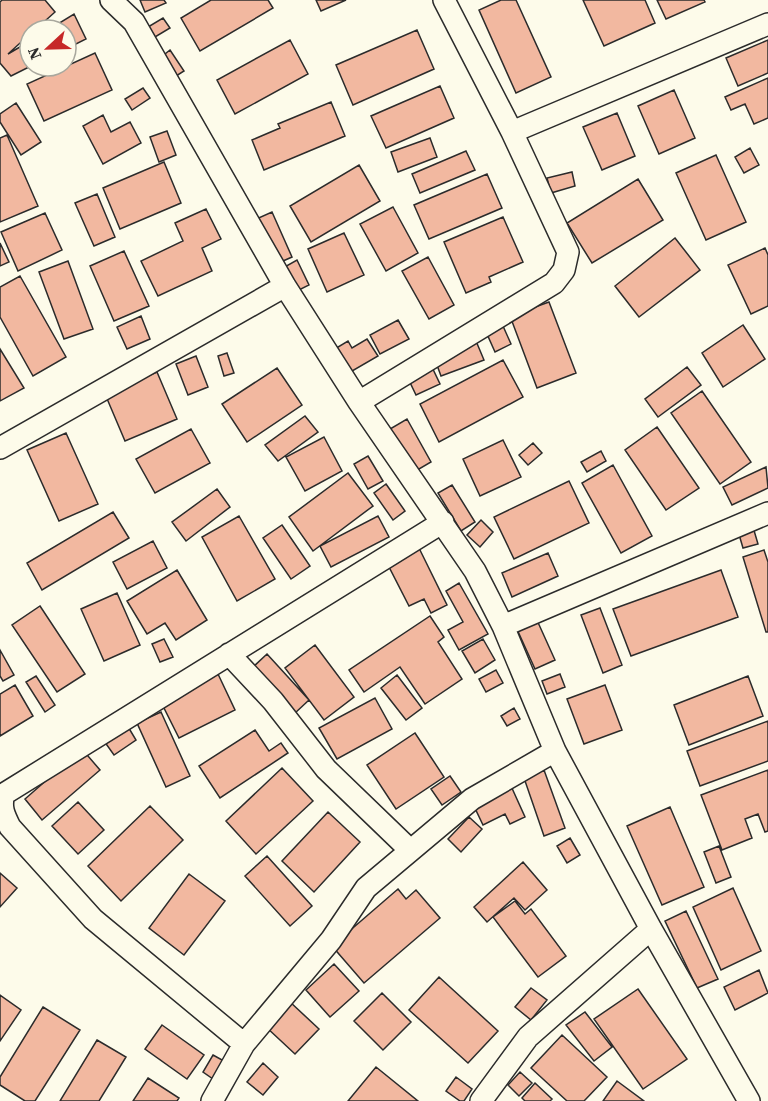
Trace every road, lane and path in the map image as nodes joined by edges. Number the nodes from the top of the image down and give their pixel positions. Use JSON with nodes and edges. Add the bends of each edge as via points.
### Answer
{"nodes":[{"id":1,"x":111,"y":0,"type":"edge"},
{"id":2,"x":444,"y":0,"type":"edge"},
{"id":3,"x":768,"y":24,"type":"edge"},
{"id":4,"x":512,"y":132,"type":"junction"},
{"id":5,"x":285,"y":286,"type":"junction"},
{"id":6,"x":358,"y":402,"type":"junction"},
{"id":7,"x":0,"y":448,"type":"edge"},
{"id":8,"x":768,"y":513,"type":"edge"},
{"id":9,"x":443,"y":522,"type":"junction"},
{"id":10,"x":503,"y":626,"type":"junction"},
{"id":11,"x":228,"y":654,"type":"junction"},
{"id":12,"x":555,"y":751,"type":"junction"},
{"id":13,"x":410,"y":850,"type":"junction"},
{"id":14,"x":651,"y":929,"type":"junction"},
{"id":15,"x":244,"y":1044,"type":"junction"},
{"id":16,"x":212,"y":1101,"type":"edge"},
{"id":17,"x":481,"y":1101,"type":"edge"},
{"id":18,"x":748,"y":1101,"type":"edge"}],
"edges":[{"from":1,"to":5,"type":"street","via":[[134,22]]},
{"from":2,"to":4,"type":"street"},
{"from":3,"to":4,"type":"street"},
{"from":4,"to":6,"type":"street","via":[[568,252],[564,270],[554,283]]},
{"from":5,"to":6,"type":"street"},
{"from":5,"to":7,"type":"street"},
{"from":6,"to":9,"type":"street"},
{"from":8,"to":10,"type":"street"},
{"from":9,"to":10,"type":"street","via":[[475,571]]},
{"from":9,"to":11,"type":"street"},
{"from":10,"to":12,"type":"street"},
{"from":11,"to":13,"type":"street","via":[[273,701],[326,769]]},
{"from":11,"to":15,"type":"street","via":[[4,794],[1,801],[10,827],[93,919]]},
{"from":12,"to":13,"type":"street","via":[[472,799]]},
{"from":12,"to":14,"type":"street"},
{"from":13,"to":15,"type":"street","via":[[366,888],[331,940]]},
{"from":14,"to":17,"type":"street","via":[[528,1038]]},
{"from":14,"to":18,"type":"street"},
{"from":15,"to":16,"type":"street"}]}
